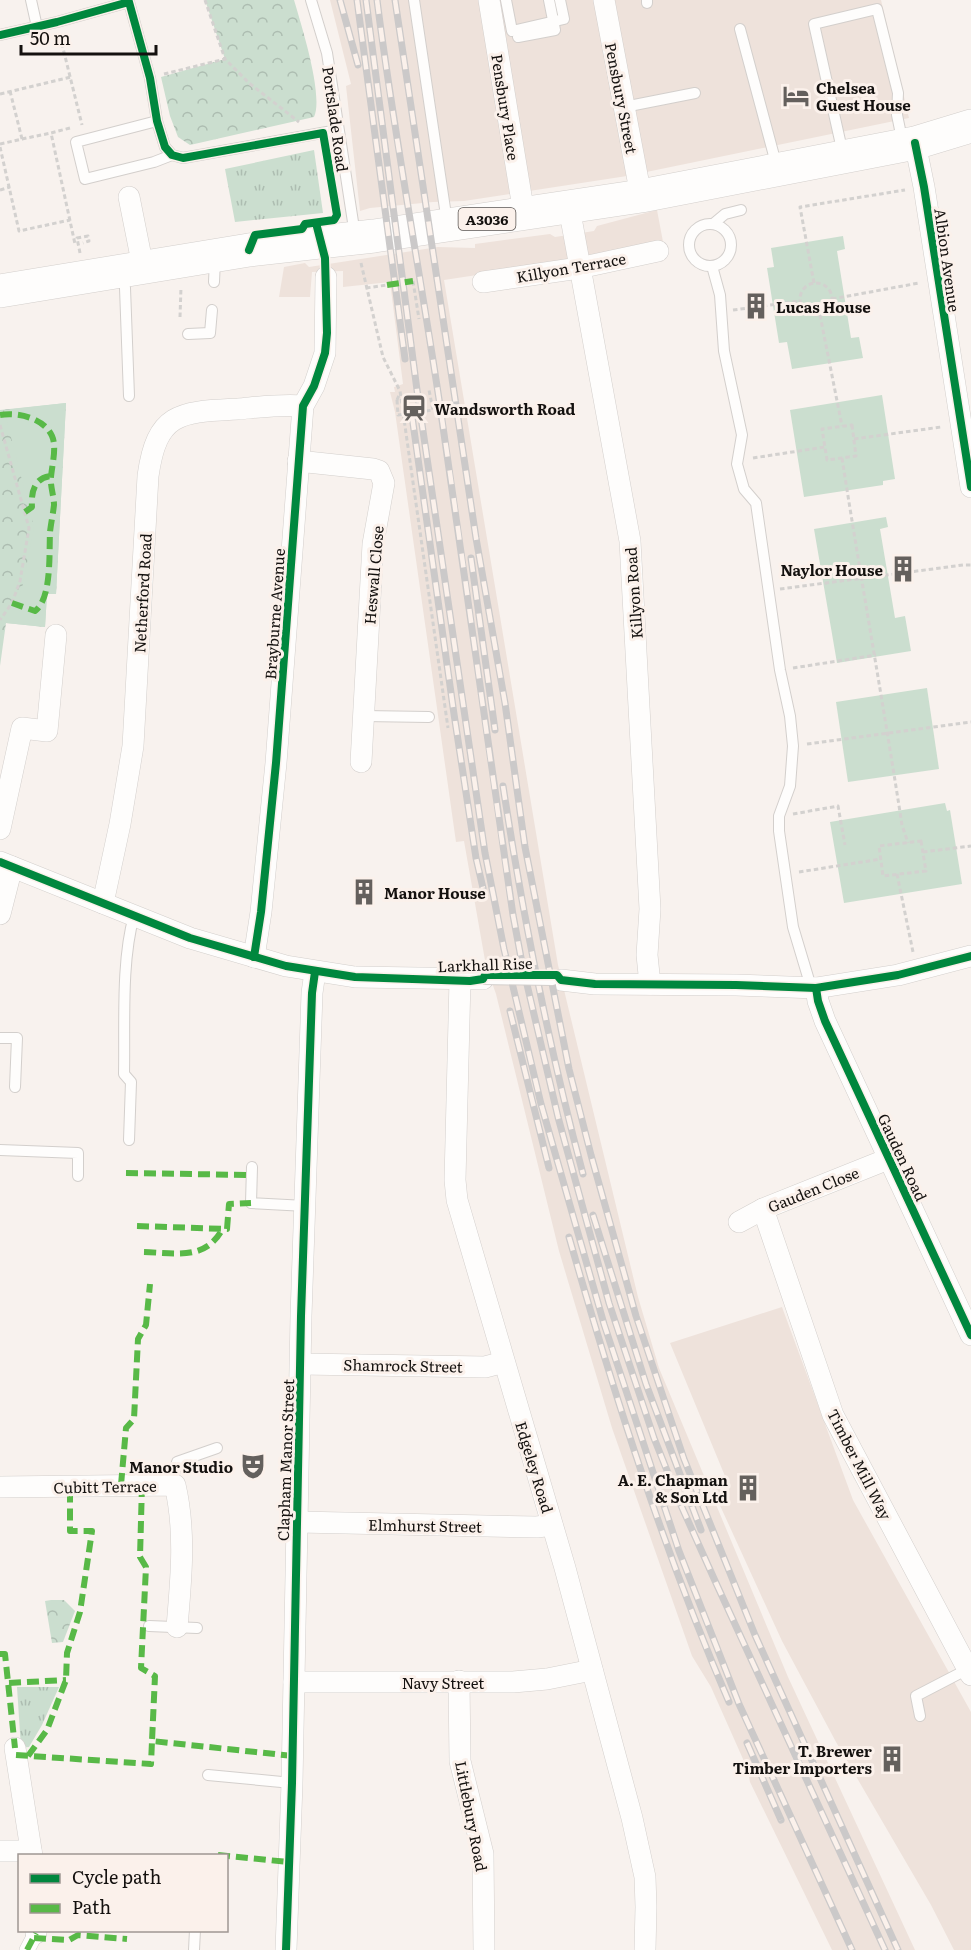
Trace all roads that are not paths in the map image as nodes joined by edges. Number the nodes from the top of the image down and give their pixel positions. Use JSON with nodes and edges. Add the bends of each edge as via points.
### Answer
{"nodes":[{"id":1,"x":31,"y":0,"type":"edge"},
{"id":2,"x":311,"y":0,"type":"edge"},
{"id":3,"x":414,"y":0,"type":"edge"},
{"id":4,"x":489,"y":0,"type":"edge"},
{"id":5,"x":506,"y":0,"type":"edge"},
{"id":6,"x":549,"y":0,"type":"edge"},
{"id":7,"x":560,"y":0,"type":"edge"},
{"id":8,"x":604,"y":0,"type":"edge"},
{"id":9,"x":129,"y":1,"type":"edge"},
{"id":10,"x":38,"y":27,"type":"junction"},
{"id":11,"x":740,"y":28,"type":"dead end"},
{"id":12,"x":0,"y":35,"type":"edge"},
{"id":13,"x":514,"y":37,"type":"dead end"},
{"id":14,"x":695,"y":93,"type":"dead end"},
{"id":15,"x":624,"y":107,"type":"junction"},
{"id":16,"x":157,"y":121,"type":"junction"},
{"id":17,"x":971,"y":126,"type":"edge"},
{"id":18,"x":338,"y":130,"type":"junction"},
{"id":19,"x":909,"y":144,"type":"junction"},
{"id":20,"x":172,"y":155,"type":"junction"},
{"id":21,"x":844,"y":158,"type":"junction"},
{"id":22,"x":778,"y":170,"type":"junction"},
{"id":23,"x":641,"y":196,"type":"junction"},
{"id":24,"x":129,"y":197,"type":"dead end"},
{"id":25,"x":569,"y":207,"type":"junction"},
{"id":26,"x":741,"y":210,"type":"dead end"},
{"id":27,"x":524,"y":214,"type":"junction"},
{"id":28,"x":713,"y":224,"type":"junction"},
{"id":29,"x":447,"y":225,"type":"junction"},
{"id":30,"x":358,"y":250,"type":"junction"},
{"id":31,"x":658,"y":251,"type":"dead end"},
{"id":32,"x":712,"y":266,"type":"junction"},
{"id":33,"x":579,"y":268,"type":"junction"},
{"id":34,"x":132,"y":269,"type":"junction"},
{"id":35,"x":326,"y":277,"type":"dead end"},
{"id":36,"x":483,"y":282,"type":"dead end"},
{"id":37,"x":0,"y":291,"type":"edge"},
{"id":38,"x":212,"y":310,"type":"dead end"},
{"id":39,"x":188,"y":334,"type":"dead end"},
{"id":40,"x":129,"y":396,"type":"dead end"},
{"id":41,"x":303,"y":406,"type":"junction"},
{"id":42,"x":298,"y":461,"type":"junction"},
{"id":43,"x":971,"y":487,"type":"edge"},
{"id":44,"x":56,"y":635,"type":"dead end"},
{"id":45,"x":364,"y":716,"type":"junction"},
{"id":46,"x":429,"y":717,"type":"dead end"},
{"id":47,"x":361,"y":762,"type":"dead end"},
{"id":48,"x":0,"y":829,"type":"edge"},
{"id":49,"x":6,"y":865,"type":"edge"},
{"id":50,"x":103,"y":903,"type":"junction"},
{"id":51,"x":0,"y":914,"type":"edge"},
{"id":52,"x":134,"y":916,"type":"junction"},
{"id":53,"x":971,"y":956,"type":"edge"},
{"id":54,"x":254,"y":957,"type":"junction"},
{"id":55,"x":315,"y":972,"type":"junction"},
{"id":56,"x":460,"y":980,"type":"junction"},
{"id":57,"x":483,"y":980,"type":"joint"},
{"id":58,"x":557,"y":980,"type":"joint"},
{"id":59,"x":650,"y":984,"type":"junction"},
{"id":60,"x":814,"y":988,"type":"junction"},
{"id":61,"x":0,"y":1038,"type":"edge"},
{"id":62,"x":15,"y":1087,"type":"dead end"},
{"id":63,"x":129,"y":1140,"type":"dead end"},
{"id":64,"x":0,"y":1150,"type":"edge"},
{"id":65,"x":888,"y":1159,"type":"junction"},
{"id":66,"x":252,"y":1167,"type":"dead end"},
{"id":67,"x":78,"y":1176,"type":"dead end"},
{"id":68,"x":306,"y":1206,"type":"junction"},
{"id":69,"x":762,"y":1209,"type":"junction"},
{"id":70,"x":738,"y":1222,"type":"dead end"},
{"id":71,"x":971,"y":1335,"type":"edge"},
{"id":72,"x":504,"y":1362,"type":"junction"},
{"id":73,"x":301,"y":1364,"type":"junction"},
{"id":74,"x":217,"y":1448,"type":"dead end"},
{"id":75,"x":167,"y":1485,"type":"junction"},
{"id":76,"x":0,"y":1487,"type":"edge"},
{"id":77,"x":298,"y":1522,"type":"junction"},
{"id":78,"x":552,"y":1525,"type":"junction"},
{"id":79,"x":149,"y":1626,"type":"dead end"},
{"id":80,"x":187,"y":1627,"type":"joint"},
{"id":81,"x":592,"y":1670,"type":"junction"},
{"id":82,"x":970,"y":1672,"type":"edge"},
{"id":83,"x":294,"y":1682,"type":"junction"},
{"id":84,"x":459,"y":1682,"type":"junction"},
{"id":85,"x":920,"y":1716,"type":"dead end"},
{"id":86,"x":15,"y":1748,"type":"dead end"},
{"id":87,"x":208,"y":1775,"type":"dead end"},
{"id":88,"x":292,"y":1783,"type":"junction"},
{"id":89,"x":0,"y":1851,"type":"edge"},
{"id":90,"x":32,"y":1853,"type":"edge"},
{"id":91,"x":195,"y":1932,"type":"edge"},
{"id":92,"x":194,"y":1950,"type":"edge"},
{"id":93,"x":286,"y":1950,"type":"edge"},
{"id":94,"x":484,"y":1950,"type":"edge"},
{"id":95,"x":645,"y":1950,"type":"edge"}],
"edges":[{"from":1,"to":10,"type":"lane"},
{"from":2,"to":18,"type":"lane","name":"Portslade Road","via":[[327,53]]},
{"from":3,"to":29,"type":"lane"},
{"from":4,"to":27,"type":"street","name":"Pensbury Place"},
{"from":5,"to":7,"type":"lane","via":[[512,31],[564,20]]},
{"from":6,"to":13,"type":"lane","via":[[555,30]]},
{"from":8,"to":15,"type":"street","name":"Pensbury Street"},
{"from":9,"to":10,"type":"lane"},
{"from":9,"to":16,"type":"lane"},
{"from":10,"to":12,"type":"lane"},
{"from":11,"to":22,"type":"lane"},
{"from":14,"to":15,"type":"lane"},
{"from":15,"to":23,"type":"street","name":"Pensbury Street"},
{"from":16,"to":20,"type":"lane","via":[[165,147]]},
{"from":16,"to":20,"type":"lane","via":[[76,142],[85,179]]},
{"from":17,"to":19,"type":"main road","number":"A3036"},
{"from":18,"to":20,"type":"lane","via":[[183,158]]},
{"from":18,"to":30,"type":"lane","name":"Portslade Road"},
{"from":19,"to":21,"type":"main road","number":"A3036"},
{"from":19,"to":21,"type":"lane","via":[[897,115],[898,93],[877,9],[814,24]]},
{"from":19,"to":43,"type":"street","name":"Albion Avenue","via":[[924,187]]},
{"from":21,"to":22,"type":"main road","number":"A3036"},
{"from":22,"to":23,"type":"main road","number":"A3036"},
{"from":23,"to":25,"type":"main road","number":"A3036"},
{"from":24,"to":34,"type":"street"},
{"from":25,"to":27,"type":"main road","number":"A3036"},
{"from":25,"to":33,"type":"street","name":"Killyon Road"},
{"from":26,"to":28,"type":"lane","via":[[724,214]]},
{"from":27,"to":29,"type":"main road","number":"A3036"},
{"from":28,"to":32,"type":"lane","via":[[725,229],[732,249],[725,261]]},
{"from":28,"to":32,"type":"lane","via":[[694,231],[689,244],[693,258]]},
{"from":29,"to":30,"type":"main road","number":"A3036"},
{"from":30,"to":34,"type":"main road","number":"A3036","via":[[249,250],[214,269]]},
{"from":31,"to":33,"type":"street","name":"Killyon Terrace"},
{"from":32,"to":60,"type":"lane","via":[[723,312],[724,351],[742,435],[737,464],[744,489],[756,503],[790,716],[794,746],[779,831],[794,927]]},
{"from":33,"to":36,"type":"street","name":"Killyon Terrace"},
{"from":33,"to":59,"type":"street","name":"Killyon Road","via":[[630,541],[650,909]]},
{"from":34,"to":37,"type":"main road","number":"A3036"},
{"from":34,"to":40,"type":"lane","via":[[126,296]]},
{"from":35,"to":41,"type":"street","name":"Brayburne Avenue","via":[[325,353]]},
{"from":38,"to":39,"type":"lane","via":[[210,333]]},
{"from":41,"to":42,"type":"street","name":"Brayburne Avenue"},
{"from":41,"to":50,"type":"street","name":"Netherford Road","via":[[190,412],[172,420],[154,446],[148,476],[133,746]]},
{"from":42,"to":45,"type":"street","name":"Heswall Close","via":[[365,467],[379,471],[384,483],[373,544]]},
{"from":42,"to":54,"type":"street","name":"Brayburne Avenue","via":[[276,763]]},
{"from":44,"to":48,"type":"street","via":[[47,731],[22,728]]},
{"from":45,"to":46,"type":"lane"},
{"from":45,"to":47,"type":"street","name":"Heswall Close"},
{"from":49,"to":50,"type":"street","name":"Larkhall Rise"},
{"from":49,"to":51,"type":"street"},
{"from":50,"to":52,"type":"street","name":"Larkhall Rise"},
{"from":52,"to":54,"type":"street","name":"Larkhall Rise"},
{"from":52,"to":63,"type":"lane","via":[[128,936],[125,1013],[124,1074],[131,1082]]},
{"from":53,"to":60,"type":"street","via":[[898,975]]},
{"from":54,"to":55,"type":"street","name":"Larkhall Rise"},
{"from":55,"to":56,"type":"street","name":"Larkhall Rise"},
{"from":55,"to":68,"type":"street","name":"Clapham Manor Street"},
{"from":56,"to":57,"type":"street","name":"Larkhall Rise"},
{"from":56,"to":72,"type":"street","name":"Edgeley Road","via":[[456,1190]]},
{"from":57,"to":58,"type":"lane","bridge":true},
{"from":58,"to":59,"type":"street"},
{"from":59,"to":60,"type":"street"},
{"from":60,"to":65,"type":"street","name":"Gauden Road","via":[[825,1021]]},
{"from":61,"to":62,"type":"lane","via":[[17,1038]]},
{"from":64,"to":67,"type":"lane","via":[[78,1154]]},
{"from":65,"to":69,"type":"street","name":"Gauden Close"},
{"from":65,"to":71,"type":"street","name":"Gauden Road"},
{"from":66,"to":68,"type":"lane","via":[[251,1203]]},
{"from":68,"to":73,"type":"street","name":"Clapham Manor Street"},
{"from":69,"to":70,"type":"street","name":"Gauden Close"},
{"from":69,"to":82,"type":"street","name":"Timber Mill Way","via":[[833,1415]]},
{"from":72,"to":73,"type":"street","name":"Shamrock Street","via":[[485,1367]]},
{"from":72,"to":78,"type":"street","name":"Edgeley Road"},
{"from":73,"to":77,"type":"street","name":"Clapham Manor Street"},
{"from":74,"to":75,"type":"lane","via":[[177,1462]]},
{"from":75,"to":76,"type":"street","name":"Cubitt Terrace"},
{"from":75,"to":80,"type":"street","name":"Cubitt Terrace","via":[[175,1485],[181,1510]]},
{"from":77,"to":78,"type":"street","name":"Elmhurst Street"},
{"from":77,"to":83,"type":"street","name":"Clapham Manor Street"},
{"from":78,"to":81,"type":"street","name":"Edgeley Road"},
{"from":79,"to":80,"type":"lane"},
{"from":81,"to":84,"type":"street","name":"Navy Street","via":[[513,1682]]},
{"from":81,"to":95,"type":"street","name":"Edgeley Road","via":[[642,1861]]},
{"from":82,"to":85,"type":"lane","via":[[916,1696]]},
{"from":83,"to":84,"type":"street","name":"Navy Street"},
{"from":83,"to":88,"type":"street","name":"Clapham Manor Street"},
{"from":84,"to":94,"type":"street","name":"Littlebury Road","via":[[460,1761],[483,1854]]},
{"from":86,"to":90,"type":"street"},
{"from":87,"to":88,"type":"lane"},
{"from":88,"to":93,"type":"street","name":"Clapham Manor Street"},
{"from":89,"to":90,"type":"street"},
{"from":91,"to":92,"type":"lane"}]}
